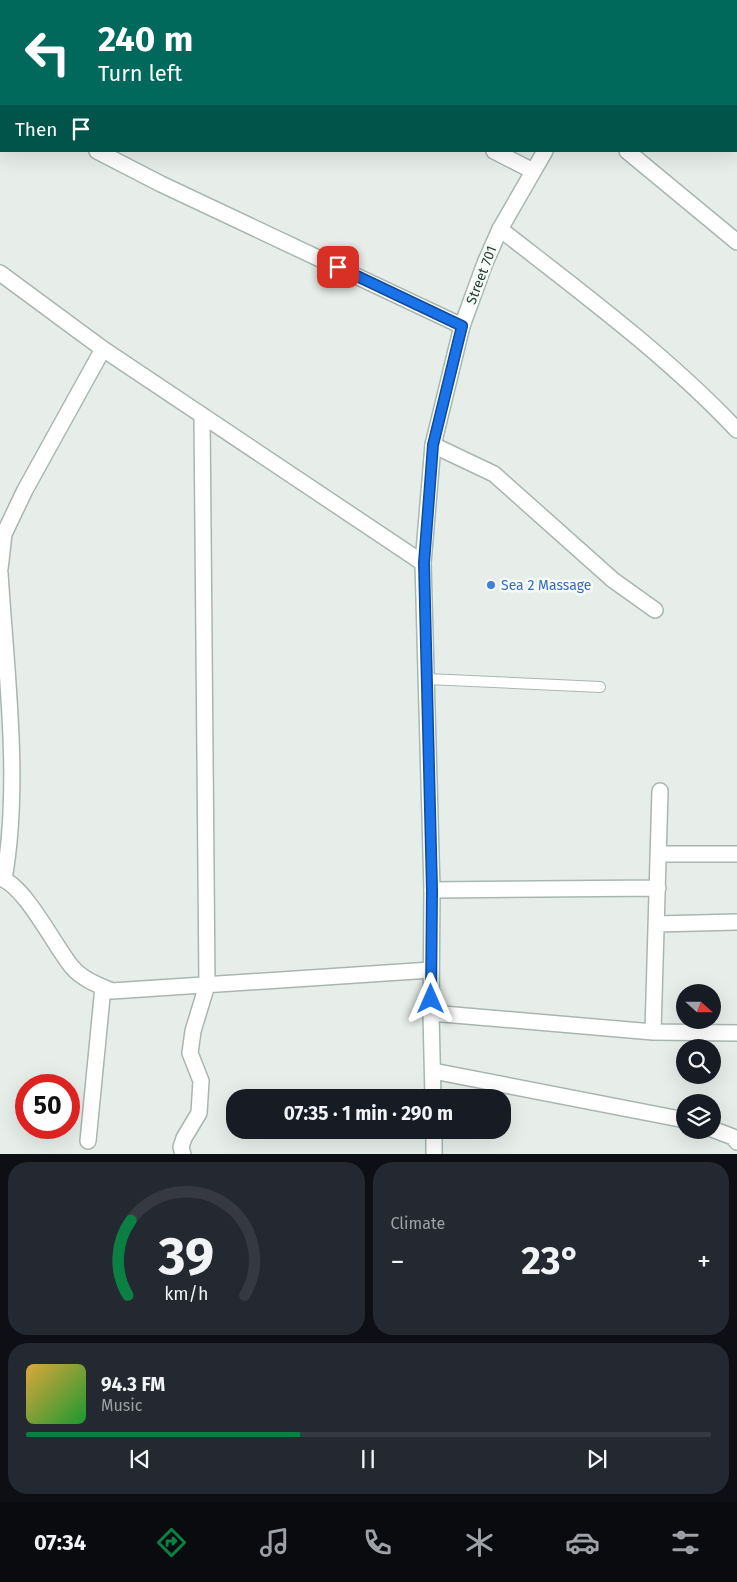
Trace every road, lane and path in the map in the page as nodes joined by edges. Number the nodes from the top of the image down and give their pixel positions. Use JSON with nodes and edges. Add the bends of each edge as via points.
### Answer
{"nodes":[{"id":1,"x":99,"y":152,"type":"edge"},
{"id":2,"x":496,"y":152,"type":"edge"},
{"id":3,"x":544,"y":152,"type":"edge"},
{"id":4,"x":628,"y":152,"type":"edge"},
{"id":5,"x":533,"y":171,"type":"junction"},
{"id":6,"x":500,"y":229,"type":"junction"},
{"id":7,"x":737,"y":242,"type":"edge"},
{"id":8,"x":0,"y":273,"type":"edge"},
{"id":9,"x":462,"y":326,"type":"junction"},
{"id":10,"x":103,"y":349,"type":"junction"},
{"id":11,"x":202,"y":414,"type":"junction"},
{"id":12,"x":737,"y":430,"type":"edge"},
{"id":13,"x":433,"y":445,"type":"junction"},
{"id":14,"x":424,"y":563,"type":"junction"},
{"id":15,"x":0,"y":568,"type":"edge"},
{"id":16,"x":0,"y":573,"type":"edge"},
{"id":17,"x":655,"y":610,"type":"dead end"},
{"id":18,"x":427,"y":679,"type":"junction"},
{"id":19,"x":600,"y":687,"type":"dead end"},
{"id":20,"x":660,"y":792,"type":"dead end"},
{"id":21,"x":658,"y":854,"type":"junction"},
{"id":22,"x":737,"y":854,"type":"edge"},
{"id":23,"x":2,"y":878,"type":"edge"},
{"id":24,"x":658,"y":888,"type":"junction"},
{"id":25,"x":432,"y":890,"type":"junction"},
{"id":26,"x":737,"y":922,"type":"edge"},
{"id":27,"x":656,"y":924,"type":"junction"},
{"id":28,"x":431,"y":970,"type":"junction"},
{"id":29,"x":207,"y":985,"type":"junction"},
{"id":30,"x":103,"y":987,"type":"junction"},
{"id":31,"x":431,"y":1013,"type":"junction"},
{"id":32,"x":653,"y":1032,"type":"junction"},
{"id":33,"x":737,"y":1033,"type":"edge"},
{"id":34,"x":433,"y":1072,"type":"junction"},
{"id":35,"x":433,"y":1089,"type":"edge"},
{"id":36,"x":676,"y":1118,"type":"edge"},
{"id":37,"x":721,"y":1133,"type":"edge"},
{"id":38,"x":434,"y":1139,"type":"edge"},
{"id":39,"x":88,"y":1141,"type":"dead end"},
{"id":40,"x":737,"y":1142,"type":"edge"},
{"id":41,"x":183,"y":1154,"type":"edge"},
{"id":42,"x":434,"y":1154,"type":"edge"}],
"edges":[{"from":1,"to":9,"type":"street"},
{"from":2,"to":5,"type":"street"},
{"from":3,"to":5,"type":"street","name":"Street 701"},
{"from":4,"to":7,"type":"street"},
{"from":5,"to":6,"type":"street","name":"Street 701"},
{"from":6,"to":9,"type":"street","name":"Street 701"},
{"from":6,"to":12,"type":"street","via":[[626,328],[703,394]]},
{"from":8,"to":10,"type":"street"},
{"from":9,"to":13,"type":"street","name":"Street 701"},
{"from":10,"to":11,"type":"street"},
{"from":10,"to":15,"type":"street","via":[[24,490],[4,534]]},
{"from":11,"to":14,"type":"street"},
{"from":11,"to":29,"type":"street"},
{"from":13,"to":14,"type":"street","name":"Street 701"},
{"from":13,"to":17,"type":"street","via":[[494,474],[613,580]]},
{"from":14,"to":18,"type":"street","name":"Street 701"},
{"from":16,"to":23,"type":"street","via":[[10,742],[10,843]]},
{"from":18,"to":19,"type":"lane"},
{"from":18,"to":25,"type":"street","name":"Street 701"},
{"from":20,"to":21,"type":"street"},
{"from":21,"to":22,"type":"street"},
{"from":21,"to":24,"type":"street"},
{"from":23,"to":30,"type":"street","via":[[32,908],[73,968],[90,982]]},
{"from":24,"to":25,"type":"street"},
{"from":24,"to":27,"type":"street"},
{"from":25,"to":28,"type":"street","name":"Street 701"},
{"from":26,"to":27,"type":"street"},
{"from":27,"to":32,"type":"street"},
{"from":28,"to":29,"type":"street"},
{"from":28,"to":31,"type":"street","name":"Street 701"},
{"from":29,"to":30,"type":"street","via":[[112,991]]},
{"from":29,"to":41,"type":"street","via":[[192,1031],[190,1053],[201,1081],[199,1113],[184,1138]]},
{"from":30,"to":39,"type":"street"},
{"from":31,"to":32,"type":"street"},
{"from":31,"to":34,"type":"street","name":"Street 701"},
{"from":32,"to":33,"type":"street"},
{"from":34,"to":35,"type":"street","name":"Street 701"},
{"from":34,"to":36,"type":"street"},
{"from":37,"to":40,"type":"street"},
{"from":38,"to":42,"type":"street"}]}
